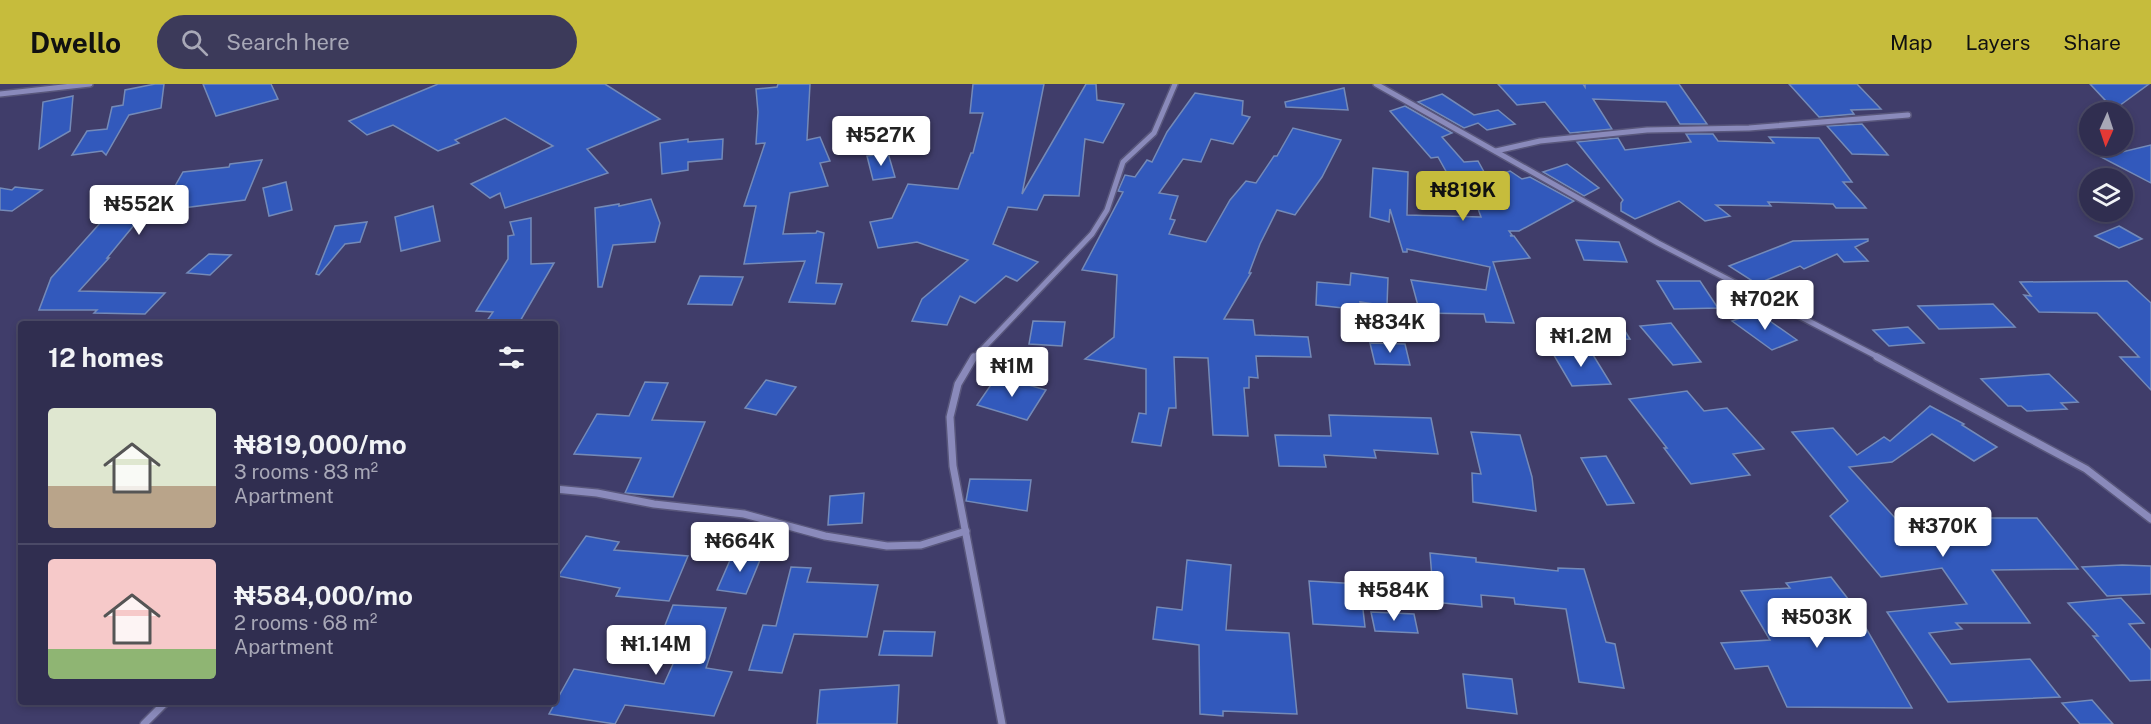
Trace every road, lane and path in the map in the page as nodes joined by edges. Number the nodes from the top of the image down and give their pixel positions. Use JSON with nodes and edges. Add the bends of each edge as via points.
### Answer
{"nodes":[{"id":1,"x":90,"y":84,"type":"edge"},
{"id":2,"x":1175,"y":84,"type":"edge"},
{"id":3,"x":1376,"y":84,"type":"edge"},
{"id":4,"x":0,"y":94,"type":"edge"},
{"id":5,"x":1908,"y":115,"type":"dead end"},
{"id":6,"x":1496,"y":151,"type":"junction"},
{"id":7,"x":558,"y":489,"type":"edge"},
{"id":8,"x":2151,"y":519,"type":"edge"},
{"id":9,"x":966,"y":531,"type":"junction"},
{"id":10,"x":163,"y":705,"type":"edge"},
{"id":11,"x":144,"y":724,"type":"edge"},
{"id":12,"x":1002,"y":724,"type":"edge"}],
"edges":[{"from":1,"to":4,"type":"street"},
{"from":2,"to":9,"type":"street","via":[[1154,133],[1123,162],[1107,210],[1092,234],[975,356],[958,384],[950,417],[953,466]]},
{"from":3,"to":6,"type":"street"},
{"from":5,"to":6,"type":"street","via":[[1749,128],[1647,130],[1540,141]]},
{"from":6,"to":8,"type":"street","via":[[1658,243],[2086,469]]},
{"from":7,"to":9,"type":"street","via":[[744,514],[825,536],[887,546],[921,545]]},
{"from":9,"to":12,"type":"street"},
{"from":10,"to":11,"type":"street"}]}
